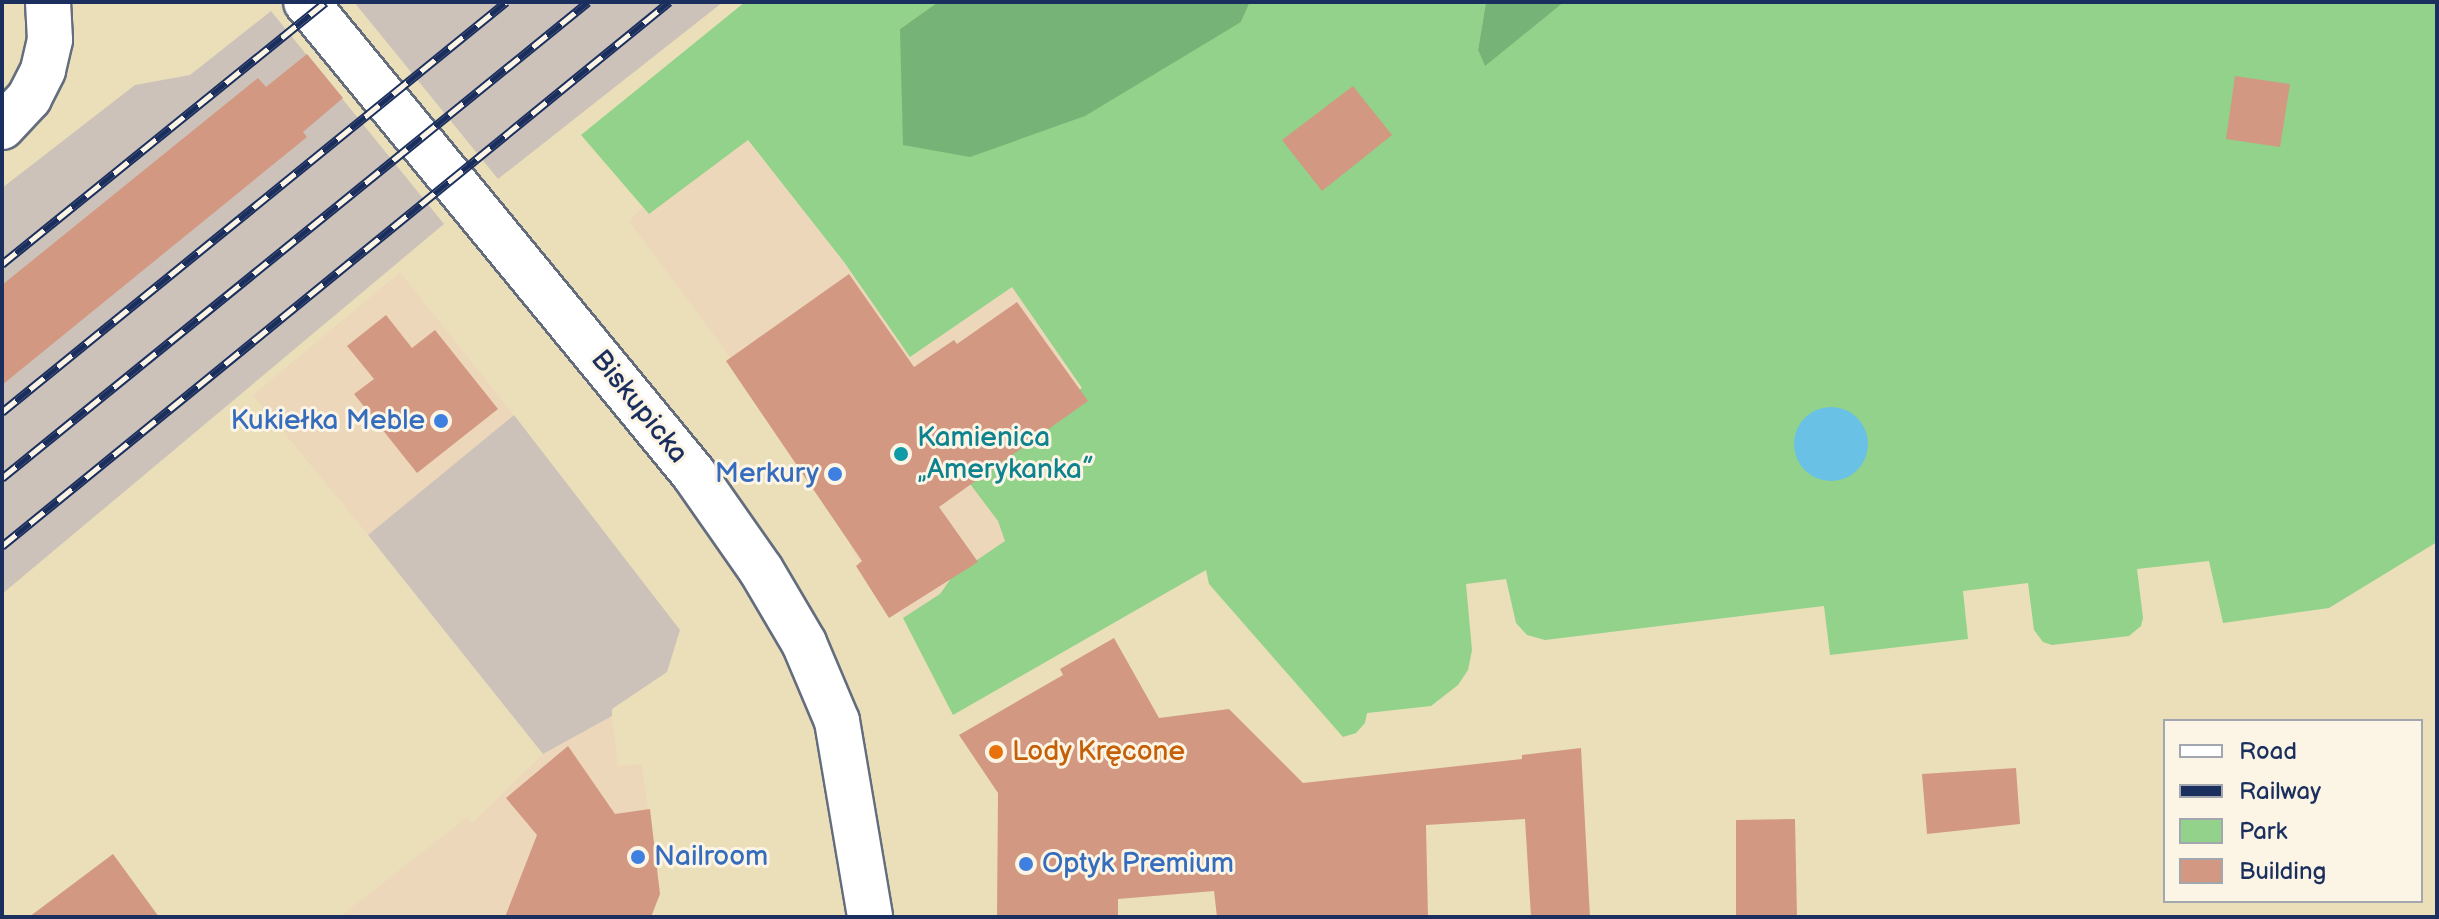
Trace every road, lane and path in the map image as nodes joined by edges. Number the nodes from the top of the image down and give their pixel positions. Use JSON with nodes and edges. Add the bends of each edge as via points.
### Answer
{"nodes":[{"id":1,"x":48,"y":2,"type":"edge"},
{"id":2,"x":306,"y":2,"type":"edge"},
{"id":3,"x":2,"y":127,"type":"edge"},
{"id":4,"x":870,"y":917,"type":"edge"}],
"edges":[{"from":1,"to":3,"type":"main road","via":[[50,40],[39,81]]},
{"from":2,"to":4,"type":"main road","name":"Biskupicka","via":[[693,473],[761,570],[804,643],[837,721]]}]}
